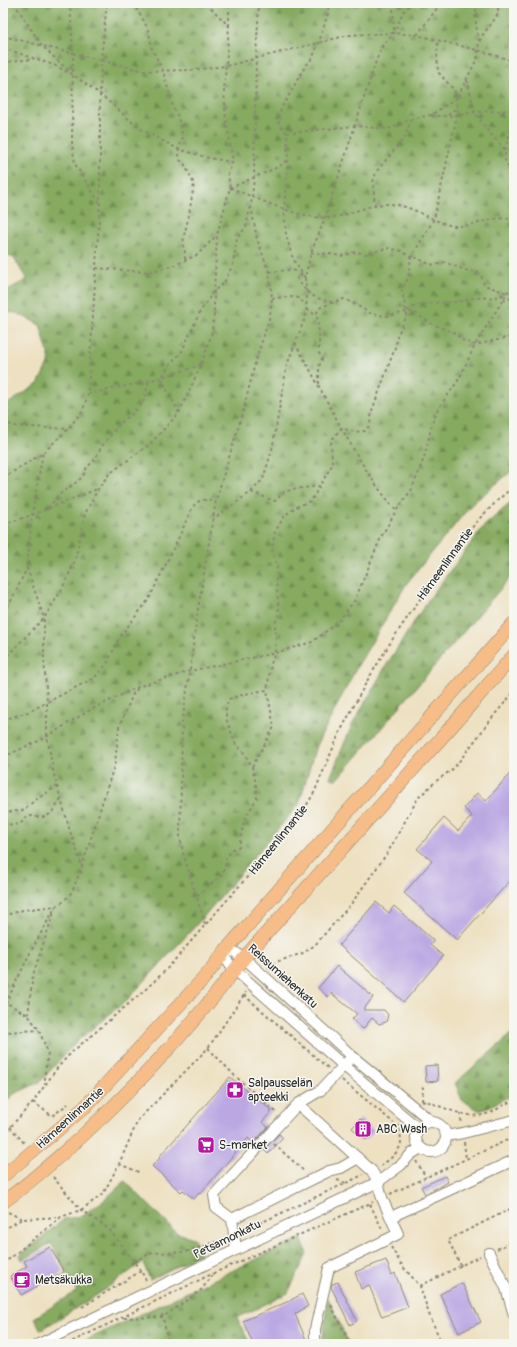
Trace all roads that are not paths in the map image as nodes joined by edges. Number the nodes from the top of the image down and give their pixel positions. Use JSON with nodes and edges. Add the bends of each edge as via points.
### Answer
{"nodes":[{"id":1,"x":514,"y":623,"type":"edge"},
{"id":2,"x":514,"y":654,"type":"edge"},
{"id":3,"x":226,"y":950,"type":"junction"},
{"id":4,"x":244,"y":958,"type":"junction"},
{"id":5,"x":235,"y":970,"type":"junction"},
{"id":6,"x":352,"y":1056,"type":"junction"},
{"id":7,"x":344,"y":1066,"type":"junction"},
{"id":8,"x":298,"y":1104,"type":"junction"},
{"id":9,"x":514,"y":1120,"type":"edge"},
{"id":10,"x":432,"y":1122,"type":"junction"},
{"id":11,"x":419,"y":1129,"type":"junction"},
{"id":12,"x":446,"y":1136,"type":"junction"},
{"id":13,"x":421,"y":1148,"type":"junction"},
{"id":14,"x":358,"y":1158,"type":"junction"},
{"id":15,"x":514,"y":1160,"type":"edge"},
{"id":16,"x":3,"y":1176,"type":"edge"},
{"id":17,"x":378,"y":1182,"type":"junction"},
{"id":18,"x":3,"y":1202,"type":"edge"},
{"id":19,"x":391,"y":1217,"type":"junction"},
{"id":20,"x":232,"y":1219,"type":"junction"},
{"id":21,"x":236,"y":1249,"type":"junction"},
{"id":22,"x":489,"y":1253,"type":"road end"},
{"id":23,"x":514,"y":1315,"type":"edge"},
{"id":24,"x":39,"y":1344,"type":"edge"},
{"id":25,"x":315,"y":1344,"type":"edge"}],
"edges":[{"from":1,"to":3,"type":"main road","name":"Hämeenlinnantie"},
{"from":2,"to":4,"type":"main road","name":"Hämeenlinnantie"},
{"from":3,"to":4,"type":"street","name":"Reissumiehenkatu"},
{"from":3,"to":5,"type":"street","via":[[225,958]]},
{"from":3,"to":16,"type":"main road","name":"Hämeenlinnantie","via":[[85,1107]]},
{"from":4,"to":5,"type":"main road","name":"Hämeenlinnantie"},
{"from":4,"to":6,"type":"street","name":"Reissumiehenkatu"},
{"from":5,"to":7,"type":"street"},
{"from":5,"to":18,"type":"main road","name":"Hämeenlinnantie","via":[[149,1070],[100,1119],[51,1164]]},
{"from":6,"to":7,"type":"street"},
{"from":6,"to":10,"type":"street","name":"Reissumiehenkatu"},
{"from":7,"to":8,"type":"street","via":[[322,1090]]},
{"from":7,"to":11,"type":"street"},
{"from":8,"to":14,"type":"street"},
{"from":8,"to":20,"type":"street","via":[[214,1195],[216,1206]]},
{"from":9,"to":12,"type":"street"},
{"from":10,"to":11,"type":"street"},
{"from":10,"to":12,"type":"street","via":[[442,1127]]},
{"from":11,"to":13,"type":"street","via":[[416,1139]]},
{"from":12,"to":13,"type":"street","via":[[446,1141],[440,1149],[430,1152]]},
{"from":13,"to":17,"type":"street","name":"Petsamonkatu"},
{"from":14,"to":17,"type":"street","via":[[372,1171]]},
{"from":14,"to":20,"type":"street"},
{"from":15,"to":19,"type":"street"},
{"from":17,"to":19,"type":"street"},
{"from":17,"to":21,"type":"street","name":"Petsamonkatu"},
{"from":19,"to":25,"type":"street","via":[[398,1234],[329,1268],[314,1328]]},
{"from":20,"to":21,"type":"street"},
{"from":21,"to":24,"type":"street","name":"Petsamonkatu"},
{"from":22,"to":23,"type":"street","via":[[506,1288]]}]}
